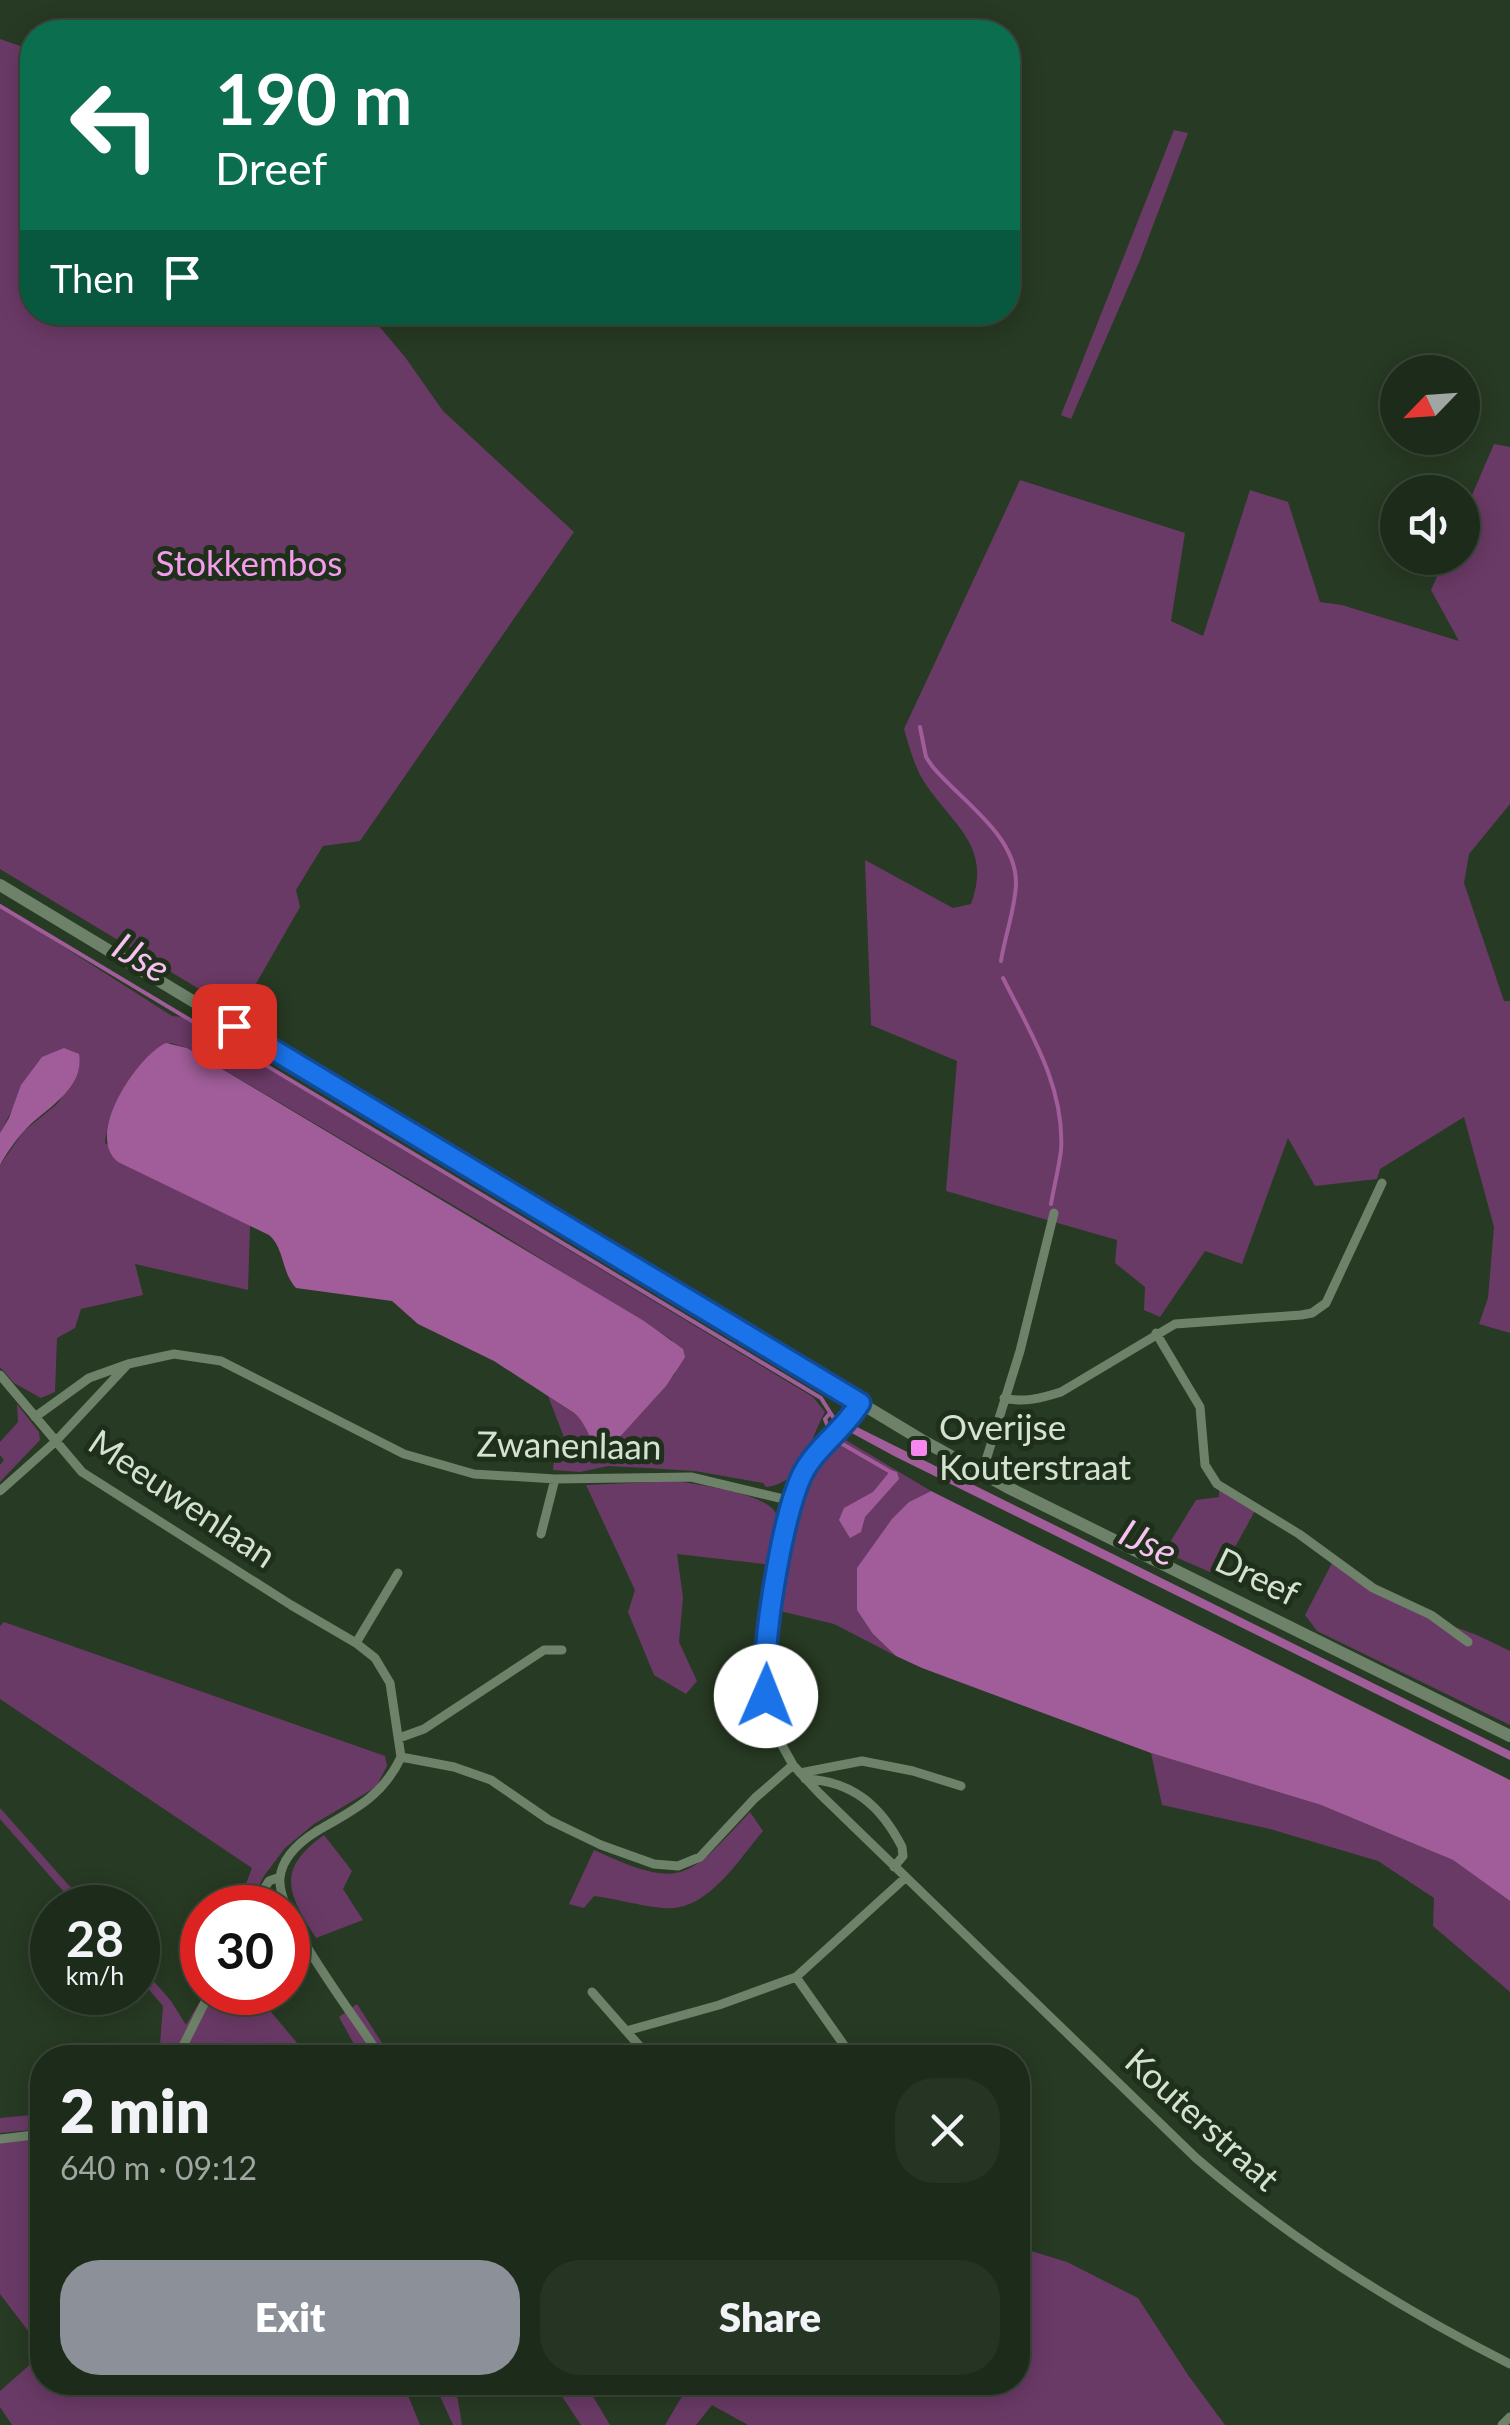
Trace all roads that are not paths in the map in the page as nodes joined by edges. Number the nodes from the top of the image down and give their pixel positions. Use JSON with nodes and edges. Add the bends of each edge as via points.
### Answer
{"nodes":[{"id":1,"x":0,"y":885,"type":"edge"},
{"id":2,"x":1382,"y":1183,"type":"dead end"},
{"id":3,"x":1054,"y":1213,"type":"dead end"},
{"id":4,"x":1156,"y":1334,"type":"junction"},
{"id":5,"x":128,"y":1364,"type":"junction"},
{"id":6,"x":0,"y":1375,"type":"edge"},
{"id":7,"x":1004,"y":1398,"type":"junction"},
{"id":8,"x":860,"y":1403,"type":"junction"},
{"id":9,"x":35,"y":1417,"type":"junction"},
{"id":10,"x":56,"y":1442,"type":"junction"},
{"id":11,"x":982,"y":1474,"type":"junction"},
{"id":12,"x":555,"y":1478,"type":"junction"},
{"id":13,"x":0,"y":1492,"type":"edge"},
{"id":14,"x":792,"y":1502,"type":"junction"},
{"id":15,"x":541,"y":1534,"type":"dead end"},
{"id":16,"x":398,"y":1572,"type":"dead end"},
{"id":17,"x":1468,"y":1642,"type":"dead end"},
{"id":18,"x":356,"y":1643,"type":"junction"},
{"id":19,"x":562,"y":1650,"type":"dead end"},
{"id":20,"x":1510,"y":1736,"type":"edge"},
{"id":21,"x":399,"y":1738,"type":"junction"},
{"id":22,"x":401,"y":1756,"type":"junction"},
{"id":23,"x":800,"y":1772,"type":"junction"},
{"id":24,"x":962,"y":1786,"type":"dead end"},
{"id":25,"x":894,"y":1867,"type":"junction"},
{"id":26,"x":280,"y":1877,"type":"junction"},
{"id":27,"x":905,"y":1878,"type":"junction"},
{"id":28,"x":266,"y":1885,"type":"edge"},
{"id":29,"x":796,"y":1977,"type":"junction"},
{"id":30,"x":592,"y":1992,"type":"dead end"},
{"id":31,"x":198,"y":2015,"type":"edge"},
{"id":32,"x":626,"y":2031,"type":"junction"},
{"id":33,"x":184,"y":2045,"type":"edge"},
{"id":34,"x":371,"y":2045,"type":"edge"},
{"id":35,"x":638,"y":2045,"type":"edge"},
{"id":36,"x":844,"y":2045,"type":"edge"},
{"id":37,"x":30,"y":2135,"type":"edge"},
{"id":38,"x":0,"y":2138,"type":"edge"},
{"id":39,"x":1510,"y":2364,"type":"edge"},
{"id":40,"x":1510,"y":2417,"type":"edge"},
{"id":41,"x":1502,"y":2425,"type":"edge"}],
"edges":[{"from":1,"to":8,"type":"main road","name":"Dreef"},
{"from":2,"to":4,"type":"street","via":[[1320,1309],[1301,1316],[1175,1324]]},
{"from":3,"to":7,"type":"street"},
{"from":4,"to":7,"type":"street","via":[[1061,1392]]},
{"from":4,"to":17,"type":"street","via":[[1200,1407],[1204,1465],[1217,1484],[1372,1588],[1431,1615]]},
{"from":5,"to":9,"type":"street","name":"Zwanenlaan","via":[[89,1378]]},
{"from":5,"to":10,"type":"street"},
{"from":5,"to":12,"type":"street","name":"Zwanenlaan","via":[[174,1354],[221,1361],[404,1454],[474,1474]]},
{"from":6,"to":9,"type":"street","name":"Meeuwenlaan"},
{"from":7,"to":11,"type":"street"},
{"from":8,"to":11,"type":"main road","name":"Dreef"},
{"from":8,"to":14,"type":"street","name":"Kouterstraat","via":[[820,1448]]},
{"from":9,"to":10,"type":"street","name":"Meeuwenlaan"},
{"from":10,"to":13,"type":"street"},
{"from":10,"to":18,"type":"street","name":"Meeuwenlaan","via":[[109,1491]]},
{"from":11,"to":20,"type":"main road","name":"Dreef"},
{"from":12,"to":14,"type":"street","name":"Zwanenlaan","via":[[691,1477]]},
{"from":12,"to":15,"type":"street"},
{"from":14,"to":23,"type":"street","name":"Kouterstraat","via":[[764,1683],[772,1724]]},
{"from":16,"to":18,"type":"street"},
{"from":18,"to":21,"type":"street","name":"Meeuwenlaan","via":[[384,1668]]},
{"from":19,"to":21,"type":"street","via":[[544,1650],[424,1730]]},
{"from":21,"to":22,"type":"street","name":"Meeuwenlaan"},
{"from":22,"to":23,"type":"street","via":[[491,1780],[549,1820],[602,1845],[678,1866],[700,1857],[755,1798]]},
{"from":22,"to":26,"type":"street","via":[[381,1790],[304,1839]]},
{"from":23,"to":24,"type":"street","via":[[862,1761]]},
{"from":23,"to":25,"type":"street","name":"Kouterstraat"},
{"from":23,"to":25,"type":"street","via":[[846,1786],[873,1804],[902,1848]]},
{"from":25,"to":27,"type":"street","name":"Kouterstraat"},
{"from":26,"to":28,"type":"street"},
{"from":26,"to":34,"type":"street","via":[[282,1897]]},
{"from":27,"to":29,"type":"street"},
{"from":27,"to":39,"type":"street","name":"Kouterstraat","via":[[1241,2197],[1415,2314]]},
{"from":29,"to":32,"type":"street"},
{"from":29,"to":36,"type":"street"},
{"from":30,"to":32,"type":"street"},
{"from":31,"to":33,"type":"street"},
{"from":32,"to":35,"type":"street"},
{"from":37,"to":38,"type":"street"},
{"from":40,"to":41,"type":"street"}]}
